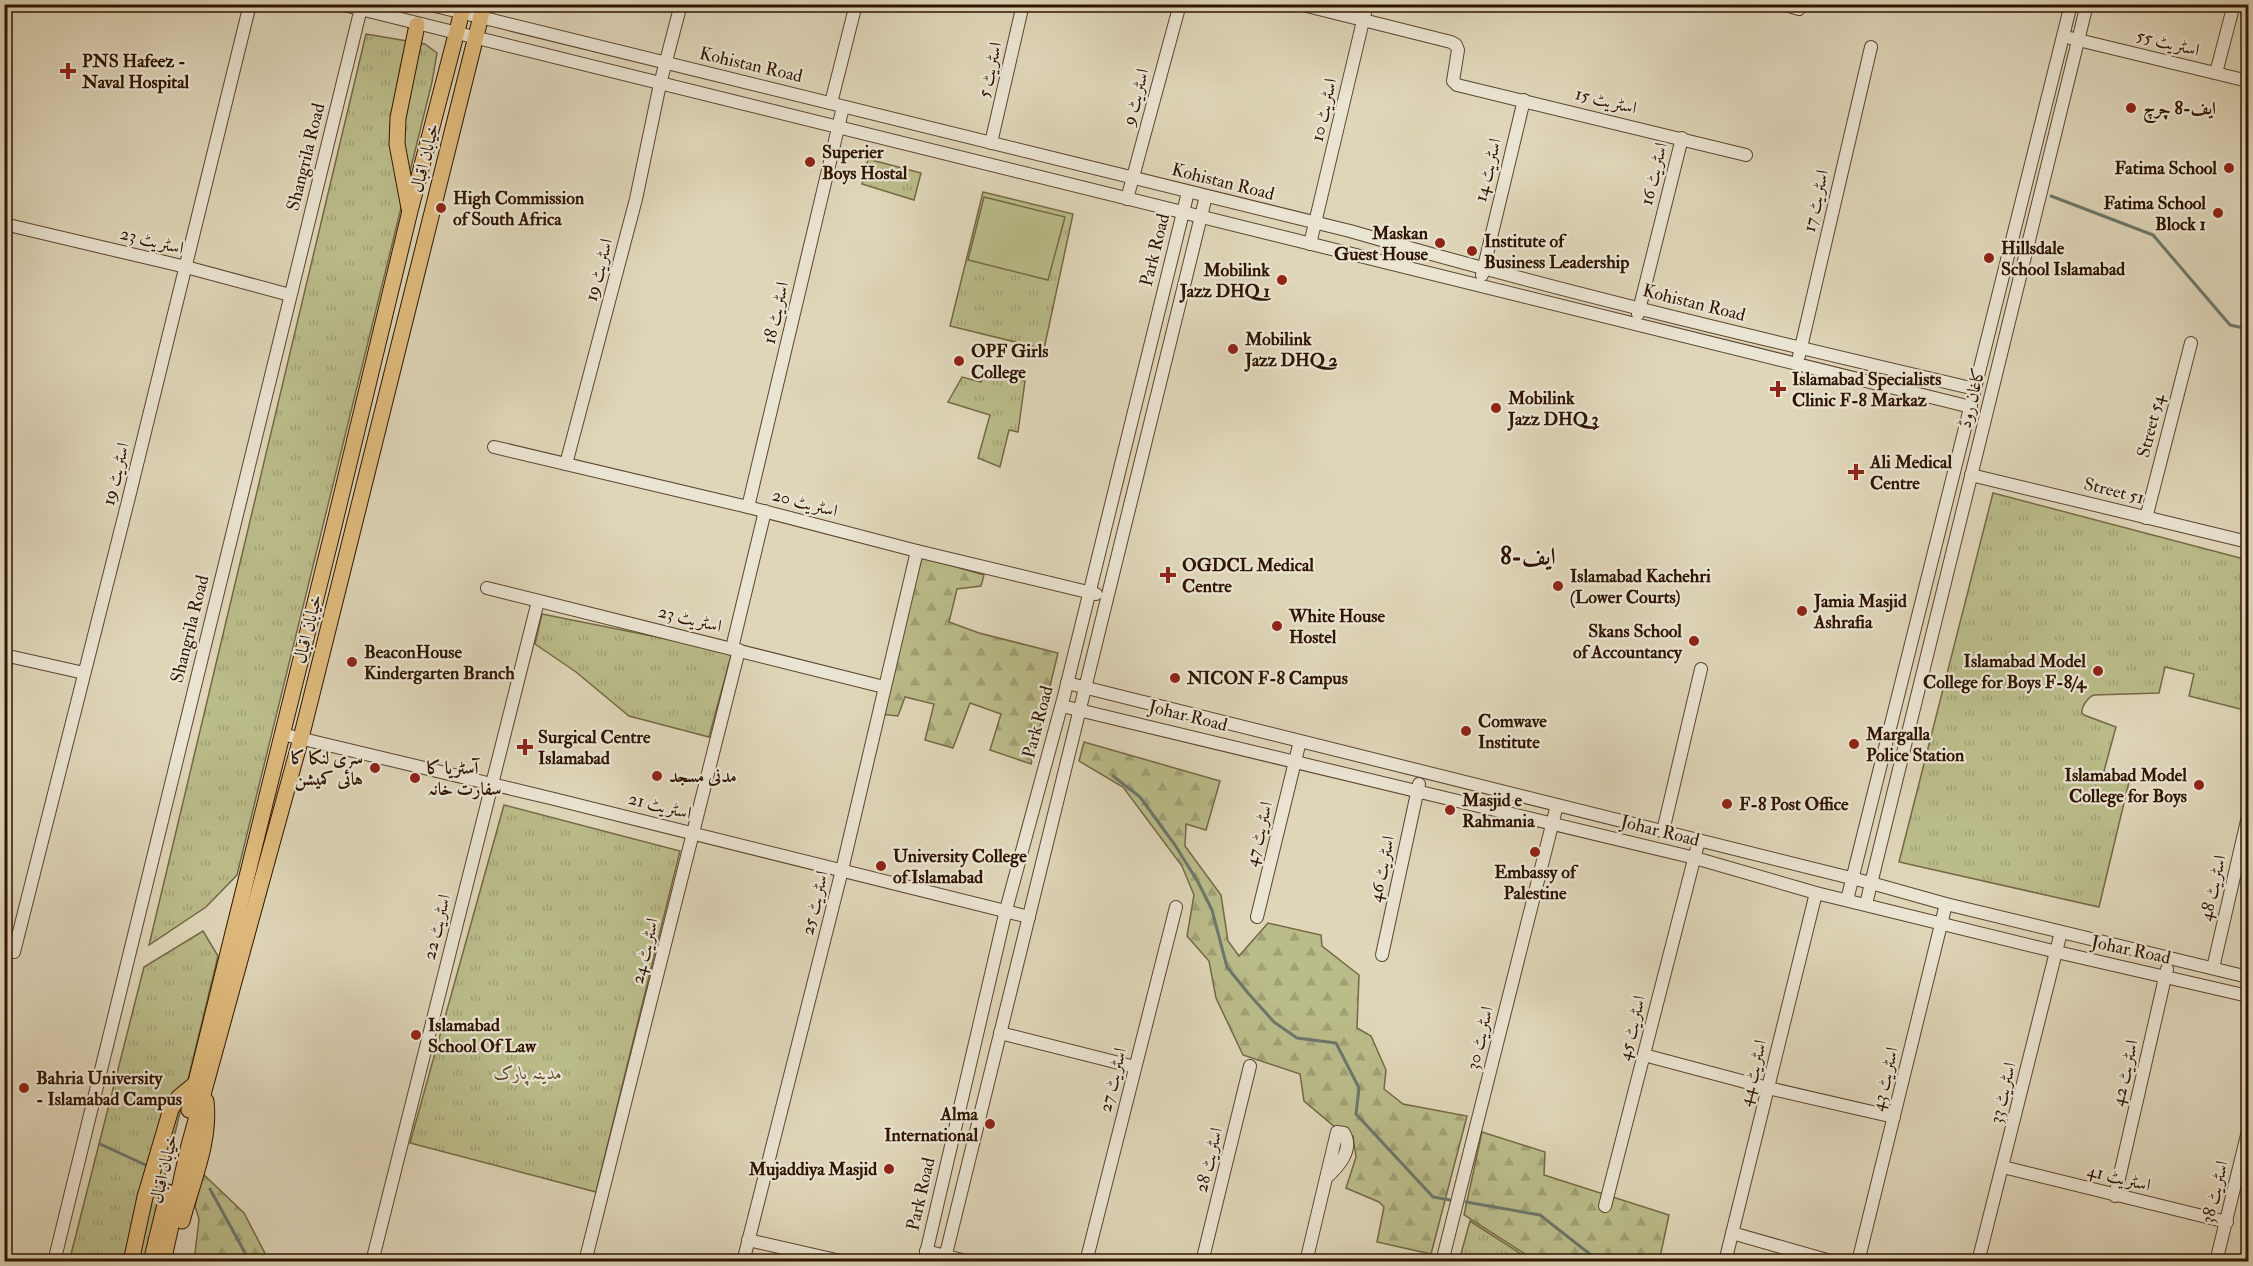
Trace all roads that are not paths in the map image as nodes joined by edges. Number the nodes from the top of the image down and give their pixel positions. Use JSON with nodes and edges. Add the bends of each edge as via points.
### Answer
{"nodes":[{"id":1,"x":250,"y":4,"type":"edge"},
{"id":2,"x":340,"y":4,"type":"edge"},
{"id":3,"x":427,"y":4,"type":"edge"},
{"id":4,"x":681,"y":4,"type":"edge"},
{"id":5,"x":856,"y":4,"type":"edge"},
{"id":6,"x":1023,"y":4,"type":"edge"},
{"id":7,"x":1180,"y":4,"type":"edge"},
{"id":8,"x":1299,"y":4,"type":"edge"},
{"id":9,"x":1367,"y":4,"type":"edge"},
{"id":10,"x":1782,"y":4,"type":"edge"},
{"id":11,"x":2071,"y":4,"type":"edge"},
{"id":12,"x":2087,"y":4,"type":"edge"},
{"id":13,"x":2234,"y":4,"type":"edge"},
{"id":14,"x":361,"y":7,"type":"edge"},
{"id":15,"x":463,"y":9,"type":"edge"},
{"id":16,"x":1799,"y":9,"type":"dead end"},
{"id":17,"x":482,"y":11,"type":"edge"},
{"id":18,"x":1363,"y":20,"type":"junction"},
{"id":19,"x":417,"y":25,"type":"junction"},
{"id":20,"x":457,"y":34,"type":"junction"},
{"id":21,"x":2063,"y":37,"type":"junction"},
{"id":22,"x":475,"y":39,"type":"junction"},
{"id":23,"x":2078,"y":40,"type":"junction"},
{"id":24,"x":1871,"y":47,"type":"dead end"},
{"id":25,"x":666,"y":63,"type":"junction"},
{"id":26,"x":2216,"y":73,"type":"junction"},
{"id":27,"x":2248,"y":81,"type":"edge"},
{"id":28,"x":660,"y":84,"type":"junction"},
{"id":29,"x":1524,"y":100,"type":"junction"},
{"id":30,"x":831,"y":103,"type":"junction"},
{"id":31,"x":843,"y":107,"type":"junction"},
{"id":32,"x":838,"y":128,"type":"junction"},
{"id":33,"x":1682,"y":138,"type":"junction"},
{"id":34,"x":991,"y":143,"type":"junction"},
{"id":35,"x":1746,"y":154,"type":"dead end"},
{"id":36,"x":1133,"y":178,"type":"junction"},
{"id":37,"x":1188,"y":192,"type":"junction"},
{"id":38,"x":1206,"y":196,"type":"junction"},
{"id":39,"x":1127,"y":199,"type":"junction"},
{"id":40,"x":410,"y":211,"type":"junction"},
{"id":41,"x":1183,"y":213,"type":"junction"},
{"id":42,"x":1201,"y":217,"type":"junction"},
{"id":43,"x":1316,"y":223,"type":"junction"},
{"id":44,"x":4,"y":224,"type":"edge"},
{"id":45,"x":1350,"y":231,"type":"junction"},
{"id":46,"x":1310,"y":244,"type":"junction"},
{"id":47,"x":1345,"y":253,"type":"junction"},
{"id":48,"x":186,"y":267,"type":"junction"},
{"id":49,"x":1483,"y":270,"type":"junction"},
{"id":50,"x":1480,"y":285,"type":"junction"},
{"id":51,"x":290,"y":295,"type":"junction"},
{"id":52,"x":1640,"y":309,"type":"junction"},
{"id":53,"x":1635,"y":324,"type":"junction"},
{"id":54,"x":2191,"y":343,"type":"dead end"},
{"id":55,"x":1801,"y":348,"type":"junction"},
{"id":56,"x":1798,"y":364,"type":"junction"},
{"id":57,"x":1975,"y":389,"type":"junction"},
{"id":58,"x":1971,"y":406,"type":"junction"},
{"id":59,"x":494,"y":447,"type":"dead end"},
{"id":60,"x":566,"y":464,"type":"junction"},
{"id":61,"x":1971,"y":475,"type":"junction"},
{"id":62,"x":748,"y":507,"type":"junction"},
{"id":63,"x":765,"y":512,"type":"junction"},
{"id":64,"x":2146,"y":518,"type":"junction"},
{"id":65,"x":2248,"y":542,"type":"edge"},
{"id":66,"x":917,"y":551,"type":"junction"},
{"id":67,"x":487,"y":588,"type":"dead end"},
{"id":68,"x":1089,"y":592,"type":"junction"},
{"id":69,"x":1924,"y":592,"type":"junction"},
{"id":70,"x":1942,"y":596,"type":"junction"},
{"id":71,"x":1107,"y":597,"type":"junction"},
{"id":72,"x":538,"y":601,"type":"junction"},
{"id":73,"x":736,"y":649,"type":"junction"},
{"id":74,"x":4,"y":655,"type":"edge"},
{"id":75,"x":1701,"y":669,"type":"dead end"},
{"id":76,"x":84,"y":673,"type":"junction"},
{"id":77,"x":1067,"y":683,"type":"junction"},
{"id":78,"x":884,"y":687,"type":"junction"},
{"id":79,"x":1085,"y":688,"type":"junction"},
{"id":80,"x":1062,"y":706,"type":"junction"},
{"id":81,"x":1080,"y":709,"type":"junction"},
{"id":82,"x":282,"y":734,"type":"junction"},
{"id":83,"x":301,"y":738,"type":"junction"},
{"id":84,"x":1300,"y":741,"type":"junction"},
{"id":85,"x":1295,"y":761,"type":"junction"},
{"id":86,"x":1422,"y":772,"type":"junction"},
{"id":87,"x":491,"y":784,"type":"junction"},
{"id":88,"x":1418,"y":790,"type":"junction"},
{"id":89,"x":1557,"y":805,"type":"junction"},
{"id":90,"x":1871,"y":807,"type":"junction"},
{"id":91,"x":1889,"y":811,"type":"junction"},
{"id":92,"x":2248,"y":816,"type":"edge"},
{"id":93,"x":1553,"y":823,"type":"junction"},
{"id":94,"x":1663,"y":831,"type":"junction"},
{"id":95,"x":694,"y":833,"type":"junction"},
{"id":96,"x":1699,"y":840,"type":"junction"},
{"id":97,"x":1695,"y":858,"type":"junction"},
{"id":98,"x":842,"y":870,"type":"junction"},
{"id":99,"x":1853,"y":879,"type":"junction"},
{"id":100,"x":1871,"y":883,"type":"junction"},
{"id":101,"x":1816,"y":893,"type":"junction"},
{"id":102,"x":1847,"y":900,"type":"junction"},
{"id":103,"x":1866,"y":904,"type":"junction"},
{"id":104,"x":1946,"y":904,"type":"junction"},
{"id":105,"x":1176,"y":907,"type":"dead end"},
{"id":106,"x":1006,"y":910,"type":"junction"},
{"id":107,"x":1257,"y":916,"type":"dead end"},
{"id":108,"x":1029,"y":917,"type":"junction"},
{"id":109,"x":1943,"y":924,"type":"junction"},
{"id":110,"x":2061,"y":932,"type":"junction"},
{"id":111,"x":14,"y":952,"type":"dead end"},
{"id":112,"x":2057,"y":952,"type":"junction"},
{"id":113,"x":1382,"y":955,"type":"dead end"},
{"id":114,"x":2170,"y":957,"type":"junction"},
{"id":115,"x":2213,"y":968,"type":"junction"},
{"id":116,"x":2165,"y":975,"type":"junction"},
{"id":117,"x":2248,"y":977,"type":"edge"},
{"id":118,"x":2248,"y":996,"type":"edge"},
{"id":119,"x":1000,"y":1034,"type":"junction"},
{"id":120,"x":1644,"y":1055,"type":"junction"},
{"id":121,"x":1250,"y":1066,"type":"dead end"},
{"id":122,"x":1135,"y":1067,"type":"junction"},
{"id":123,"x":200,"y":1086,"type":"junction"},
{"id":124,"x":1768,"y":1088,"type":"junction"},
{"id":125,"x":1894,"y":1117,"type":"junction"},
{"id":126,"x":2248,"y":1131,"type":"edge"},
{"id":127,"x":2003,"y":1167,"type":"junction"},
{"id":128,"x":1326,"y":1178,"type":"dead end"},
{"id":129,"x":2115,"y":1196,"type":"junction"},
{"id":130,"x":1605,"y":1206,"type":"dead end"},
{"id":131,"x":2227,"y":1222,"type":"junction"},
{"id":132,"x":1732,"y":1233,"type":"junction"},
{"id":133,"x":748,"y":1240,"type":"junction"},
{"id":134,"x":925,"y":1256,"type":"edge"},
{"id":135,"x":945,"y":1258,"type":"edge"},
{"id":136,"x":54,"y":1262,"type":"edge"},
{"id":137,"x":131,"y":1262,"type":"edge"},
{"id":138,"x":151,"y":1262,"type":"edge"},
{"id":139,"x":163,"y":1262,"type":"edge"},
{"id":140,"x":172,"y":1262,"type":"edge"},
{"id":141,"x":372,"y":1262,"type":"edge"},
{"id":142,"x":585,"y":1262,"type":"edge"},
{"id":143,"x":743,"y":1262,"type":"edge"},
{"id":144,"x":845,"y":1262,"type":"edge"},
{"id":145,"x":970,"y":1262,"type":"edge"},
{"id":146,"x":1086,"y":1262,"type":"edge"},
{"id":147,"x":1202,"y":1262,"type":"edge"},
{"id":148,"x":1306,"y":1262,"type":"edge"},
{"id":149,"x":1442,"y":1262,"type":"edge"},
{"id":150,"x":1725,"y":1262,"type":"edge"},
{"id":151,"x":1834,"y":1262,"type":"edge"},
{"id":152,"x":1858,"y":1262,"type":"edge"},
{"id":153,"x":1978,"y":1262,"type":"edge"},
{"id":154,"x":2216,"y":1262,"type":"edge"}],
"edges":[{"from":1,"to":48,"type":"street","name":"اسٹریٹ 19"},
{"from":2,"to":14,"type":"street","name":"Kohistan Road"},
{"from":3,"to":15,"type":"street","name":"Kohistan Road"},
{"from":4,"to":25,"type":"street","name":"اسٹریٹ 19"},
{"from":5,"to":30,"type":"street"},
{"from":6,"to":34,"type":"street","name":"اسٹریٹ 5"},
{"from":7,"to":36,"type":"street","name":"اسٹریٹ 9"},
{"from":8,"to":18,"type":"street"},
{"from":9,"to":18,"type":"street","name":"اسٹریٹ 10"},
{"from":10,"to":16,"type":"street"},
{"from":11,"to":21,"type":"street","name":"کاغان روڈ"},
{"from":12,"to":23,"type":"street","name":"کاغان روڈ"},
{"from":13,"to":26,"type":"street"},
{"from":14,"to":19,"type":"street","name":"Kohistan Road"},
{"from":14,"to":51,"type":"street","name":"Shangrila Road"},
{"from":15,"to":17,"type":"street","name":"Kohistan Road"},
{"from":15,"to":20,"type":"main road","name":"خیابان اقبال"},
{"from":17,"to":22,"type":"main road","name":"خیابان اقبال"},
{"from":17,"to":25,"type":"street","name":"Kohistan Road"},
{"from":18,"to":29,"type":"street","name":"اسٹریٹ 15","via":[[1451,42],[1458,50],[1453,81],[1457,85]]},
{"from":18,"to":43,"type":"street","name":"اسٹریٹ 10"},
{"from":19,"to":20,"type":"street","name":"Kohistan Road"},
{"from":19,"to":40,"type":"main road","via":[[397,135]]},
{"from":20,"to":22,"type":"street","name":"Kohistan Road"},
{"from":20,"to":40,"type":"main road","name":"خیابان اقبال"},
{"from":21,"to":23,"type":"street","name":"اسٹریٹ 55"},
{"from":21,"to":57,"type":"street","name":"کاغان روڈ"},
{"from":22,"to":28,"type":"street","name":"Kohistan Road"},
{"from":22,"to":83,"type":"main road","name":"خیابان اقبال"},
{"from":23,"to":26,"type":"street","name":"اسٹریٹ 55"},
{"from":23,"to":61,"type":"street","name":"کاغان روڈ"},
{"from":24,"to":55,"type":"street","name":"اسٹریٹ 17"},
{"from":25,"to":28,"type":"street","name":"اسٹریٹ 19"},
{"from":25,"to":30,"type":"street","name":"Kohistan Road"},
{"from":26,"to":27,"type":"street","name":"اسٹریٹ 55"},
{"from":28,"to":32,"type":"street","name":"Kohistan Road"},
{"from":28,"to":60,"type":"street","name":"اسٹریٹ 19","via":[[636,199]]},
{"from":29,"to":33,"type":"street","name":"اسٹریٹ 15"},
{"from":29,"to":49,"type":"street","name":"اسٹریٹ 14"},
{"from":30,"to":31,"type":"street","name":"Kohistan Road"},
{"from":31,"to":32,"type":"street","name":"اسٹریٹ 18"},
{"from":31,"to":34,"type":"street","name":"Kohistan Road"},
{"from":32,"to":39,"type":"street","name":"Kohistan Road"},
{"from":32,"to":62,"type":"street","name":"اسٹریٹ 18"},
{"from":33,"to":35,"type":"street","name":"اسٹریٹ 15"},
{"from":33,"to":52,"type":"street","name":"اسٹریٹ 16"},
{"from":34,"to":36,"type":"street","name":"Kohistan Road"},
{"from":36,"to":37,"type":"street","name":"Kohistan Road"},
{"from":36,"to":39,"type":"street","name":"اسٹریٹ 9"},
{"from":37,"to":38,"type":"street","name":"Kohistan Road"},
{"from":37,"to":41,"type":"street","name":"Park Road"},
{"from":38,"to":42,"type":"street","name":"Park Road"},
{"from":38,"to":43,"type":"street","name":"Kohistan Road"},
{"from":39,"to":41,"type":"street","name":"Kohistan Road"},
{"from":40,"to":82,"type":"main road","name":"خیابان اقبال"},
{"from":41,"to":42,"type":"street","name":"Kohistan Road"},
{"from":41,"to":68,"type":"street","name":"Park Road"},
{"from":42,"to":46,"type":"street","name":"Kohistan Road"},
{"from":42,"to":71,"type":"street","name":"Park Road"},
{"from":43,"to":45,"type":"street","name":"Kohistan Road"},
{"from":43,"to":46,"type":"street","name":"اسٹریٹ 10"},
{"from":44,"to":48,"type":"street","name":"اسٹریٹ 23"},
{"from":45,"to":47,"type":"street"},
{"from":45,"to":49,"type":"street","name":"Kohistan Road"},
{"from":46,"to":47,"type":"street","name":"Kohistan Road"},
{"from":47,"to":50,"type":"street","name":"Kohistan Road"},
{"from":48,"to":51,"type":"street","name":"اسٹریٹ 23"},
{"from":48,"to":76,"type":"street","name":"اسٹریٹ 19"},
{"from":49,"to":50,"type":"street","name":"اسٹریٹ 14"},
{"from":49,"to":52,"type":"street","name":"Kohistan Road"},
{"from":50,"to":53,"type":"street","name":"Kohistan Road"},
{"from":51,"to":136,"type":"street","name":"Shangrila Road"},
{"from":52,"to":53,"type":"street","name":"اسٹریٹ 16"},
{"from":52,"to":55,"type":"street","name":"Kohistan Road"},
{"from":53,"to":56,"type":"street","name":"Kohistan Road"},
{"from":54,"to":64,"type":"street","name":"Street 54"},
{"from":55,"to":56,"type":"street","name":"اسٹریٹ 17"},
{"from":55,"to":57,"type":"street","name":"Kohistan Road"},
{"from":56,"to":58,"type":"street","name":"Kohistan Road"},
{"from":57,"to":58,"type":"street","name":"کاغان روڈ"},
{"from":58,"to":69,"type":"street","name":"کاغان روڈ"},
{"from":59,"to":60,"type":"street","name":"اسٹریٹ 20"},
{"from":60,"to":62,"type":"street","name":"اسٹریٹ 20"},
{"from":61,"to":64,"type":"street","name":"Street 51"},
{"from":61,"to":70,"type":"street","name":"کاغان روڈ"},
{"from":62,"to":63,"type":"street","name":"اسٹریٹ 20"},
{"from":63,"to":66,"type":"street","name":"اسٹریٹ 20"},
{"from":63,"to":73,"type":"street","name":"اسٹریٹ 24"},
{"from":64,"to":65,"type":"street","name":"Street 51"},
{"from":66,"to":68,"type":"street","name":"اسٹریٹ 20"},
{"from":66,"to":78,"type":"street","name":"اسٹریٹ 25"},
{"from":67,"to":72,"type":"street","name":"اسٹریٹ 23"},
{"from":68,"to":71,"type":"street","name":"اسٹریٹ 20"},
{"from":68,"to":77,"type":"street","name":"Park Road"},
{"from":69,"to":70,"type":"street"},
{"from":69,"to":90,"type":"street","name":"کاغان روڈ"},
{"from":70,"to":91,"type":"street","name":"کاغان روڈ"},
{"from":71,"to":79,"type":"street","name":"Park Road"},
{"from":72,"to":73,"type":"street","name":"اسٹریٹ 23"},
{"from":72,"to":87,"type":"street","name":"اسٹریٹ 22"},
{"from":73,"to":78,"type":"street","name":"اسٹریٹ 23"},
{"from":73,"to":95,"type":"street","name":"اسٹریٹ 24"},
{"from":74,"to":76,"type":"street"},
{"from":75,"to":94,"type":"street"},
{"from":76,"to":111,"type":"street","name":"اسٹریٹ 19"},
{"from":77,"to":79,"type":"street","name":"Johar Road"},
{"from":77,"to":80,"type":"street","name":"Park Road"},
{"from":78,"to":98,"type":"street","name":"اسٹریٹ 25"},
{"from":79,"to":81,"type":"street","name":"Park Road"},
{"from":79,"to":84,"type":"street","name":"Johar Road"},
{"from":80,"to":81,"type":"street","name":"Johar Road"},
{"from":80,"to":106,"type":"street","name":"Park Road"},
{"from":81,"to":85,"type":"street","name":"Johar Road"},
{"from":81,"to":108,"type":"street","name":"Park Road"},
{"from":82,"to":83,"type":"street","name":"اسٹریٹ 21"},
{"from":82,"to":123,"type":"main road","name":"خیابان اقبال"},
{"from":83,"to":87,"type":"street","name":"اسٹریٹ 21"},
{"from":83,"to":123,"type":"main road","name":"خیابان اقبال"},
{"from":84,"to":85,"type":"street","name":"اسٹریٹ 47"},
{"from":84,"to":86,"type":"street","name":"Johar Road"},
{"from":85,"to":88,"type":"street","name":"Johar Road"},
{"from":85,"to":107,"type":"street","name":"اسٹریٹ 47"},
{"from":86,"to":88,"type":"street","name":"اسٹریٹ 46"},
{"from":86,"to":89,"type":"street","name":"Johar Road"},
{"from":87,"to":95,"type":"street","name":"اسٹریٹ 21"},
{"from":87,"to":141,"type":"street","name":"اسٹریٹ 22"},
{"from":88,"to":93,"type":"street","name":"Johar Road"},
{"from":88,"to":113,"type":"street","name":"اسٹریٹ 46"},
{"from":89,"to":93,"type":"street","name":"اسٹریٹ 30"},
{"from":89,"to":94,"type":"street","name":"Johar Road"},
{"from":90,"to":91,"type":"street"},
{"from":90,"to":99,"type":"street","name":"کاغان روڈ"},
{"from":91,"to":100,"type":"street","name":"کاغان روڈ"},
{"from":92,"to":115,"type":"street","name":"اسٹریٹ 48"},
{"from":93,"to":97,"type":"street","name":"Johar Road"},
{"from":93,"to":149,"type":"street","name":"اسٹریٹ 30"},
{"from":94,"to":96,"type":"street","name":"Johar Road"},
{"from":95,"to":98,"type":"street","name":"اسٹریٹ 21"},
{"from":95,"to":142,"type":"street","name":"اسٹریٹ 24"},
{"from":96,"to":97,"type":"street","name":"اسٹریٹ 45"},
{"from":96,"to":99,"type":"street","name":"Johar Road"},
{"from":97,"to":101,"type":"street","name":"Johar Road"},
{"from":97,"to":120,"type":"street","name":"اسٹریٹ 45"},
{"from":98,"to":106,"type":"street","name":"اسٹریٹ 21"},
{"from":98,"to":133,"type":"street","name":"اسٹریٹ 25"},
{"from":99,"to":100,"type":"street","name":"Johar Road"},
{"from":99,"to":102,"type":"street","name":"کاغان روڈ"},
{"from":100,"to":103,"type":"street","name":"کاغان روڈ"},
{"from":100,"to":104,"type":"street","name":"Johar Road"},
{"from":101,"to":102,"type":"street","name":"Johar Road"},
{"from":101,"to":124,"type":"street","name":"اسٹریٹ 44"},
{"from":102,"to":103,"type":"street","name":"Johar Road"},
{"from":103,"to":109,"type":"street","name":"Johar Road"},
{"from":104,"to":109,"type":"street","name":"اسٹریٹ 43"},
{"from":104,"to":110,"type":"street","name":"Johar Road"},
{"from":105,"to":122,"type":"street","name":"اسٹریٹ 27"},
{"from":106,"to":108,"type":"street","name":"اسٹریٹ 21"},
{"from":106,"to":134,"type":"street","name":"Park Road"},
{"from":108,"to":119,"type":"street","name":"Park Road"},
{"from":109,"to":112,"type":"street","name":"Johar Road"},
{"from":109,"to":125,"type":"street","name":"اسٹریٹ 43"},
{"from":110,"to":112,"type":"street","name":"اسٹریٹ 33"},
{"from":110,"to":114,"type":"street","name":"Johar Road"},
{"from":112,"to":116,"type":"street","name":"Johar Road"},
{"from":112,"to":127,"type":"street","name":"اسٹریٹ 33"},
{"from":114,"to":115,"type":"street","name":"Johar Road"},
{"from":114,"to":116,"type":"street","name":"اسٹریٹ 42"},
{"from":115,"to":117,"type":"street","name":"Johar Road"},
{"from":116,"to":118,"type":"street","name":"Johar Road"},
{"from":116,"to":129,"type":"street","name":"اسٹریٹ 42"},
{"from":119,"to":122,"type":"street"},
{"from":119,"to":135,"type":"street","name":"Park Road"},
{"from":120,"to":124,"type":"street"},
{"from":120,"to":130,"type":"street","name":"اسٹریٹ 45"},
{"from":121,"to":147,"type":"street","name":"اسٹریٹ 28"},
{"from":122,"to":146,"type":"street","name":"اسٹریٹ 27"},
{"from":123,"to":137,"type":"main road","via":[[179,1097],[171,1109]]},
{"from":123,"to":138,"type":"main road","name":"خیابان اقبال"},
{"from":123,"to":139,"type":"main road","name":"خیابان اقبال"},
{"from":123,"to":140,"type":"main road","via":[[208,1118]]},
{"from":124,"to":125,"type":"street"},
{"from":124,"to":132,"type":"street","name":"اسٹریٹ 44"},
{"from":125,"to":152,"type":"street","name":"اسٹریٹ 43"},
{"from":126,"to":131,"type":"street","name":"اسٹریٹ 38"},
{"from":127,"to":129,"type":"street","name":"اسٹریٹ 41"},
{"from":127,"to":153,"type":"street","name":"اسٹریٹ 33"},
{"from":128,"to":148,"type":"street"},
{"from":129,"to":131,"type":"street","name":"اسٹریٹ 41"},
{"from":131,"to":154,"type":"street","name":"اسٹریٹ 38"},
{"from":132,"to":150,"type":"street","name":"اسٹریٹ 44"},
{"from":132,"to":151,"type":"street"},
{"from":133,"to":143,"type":"street","name":"اسٹریٹ 25"},
{"from":133,"to":144,"type":"street"},
{"from":134,"to":135,"type":"street"},
{"from":135,"to":145,"type":"street"}]}
